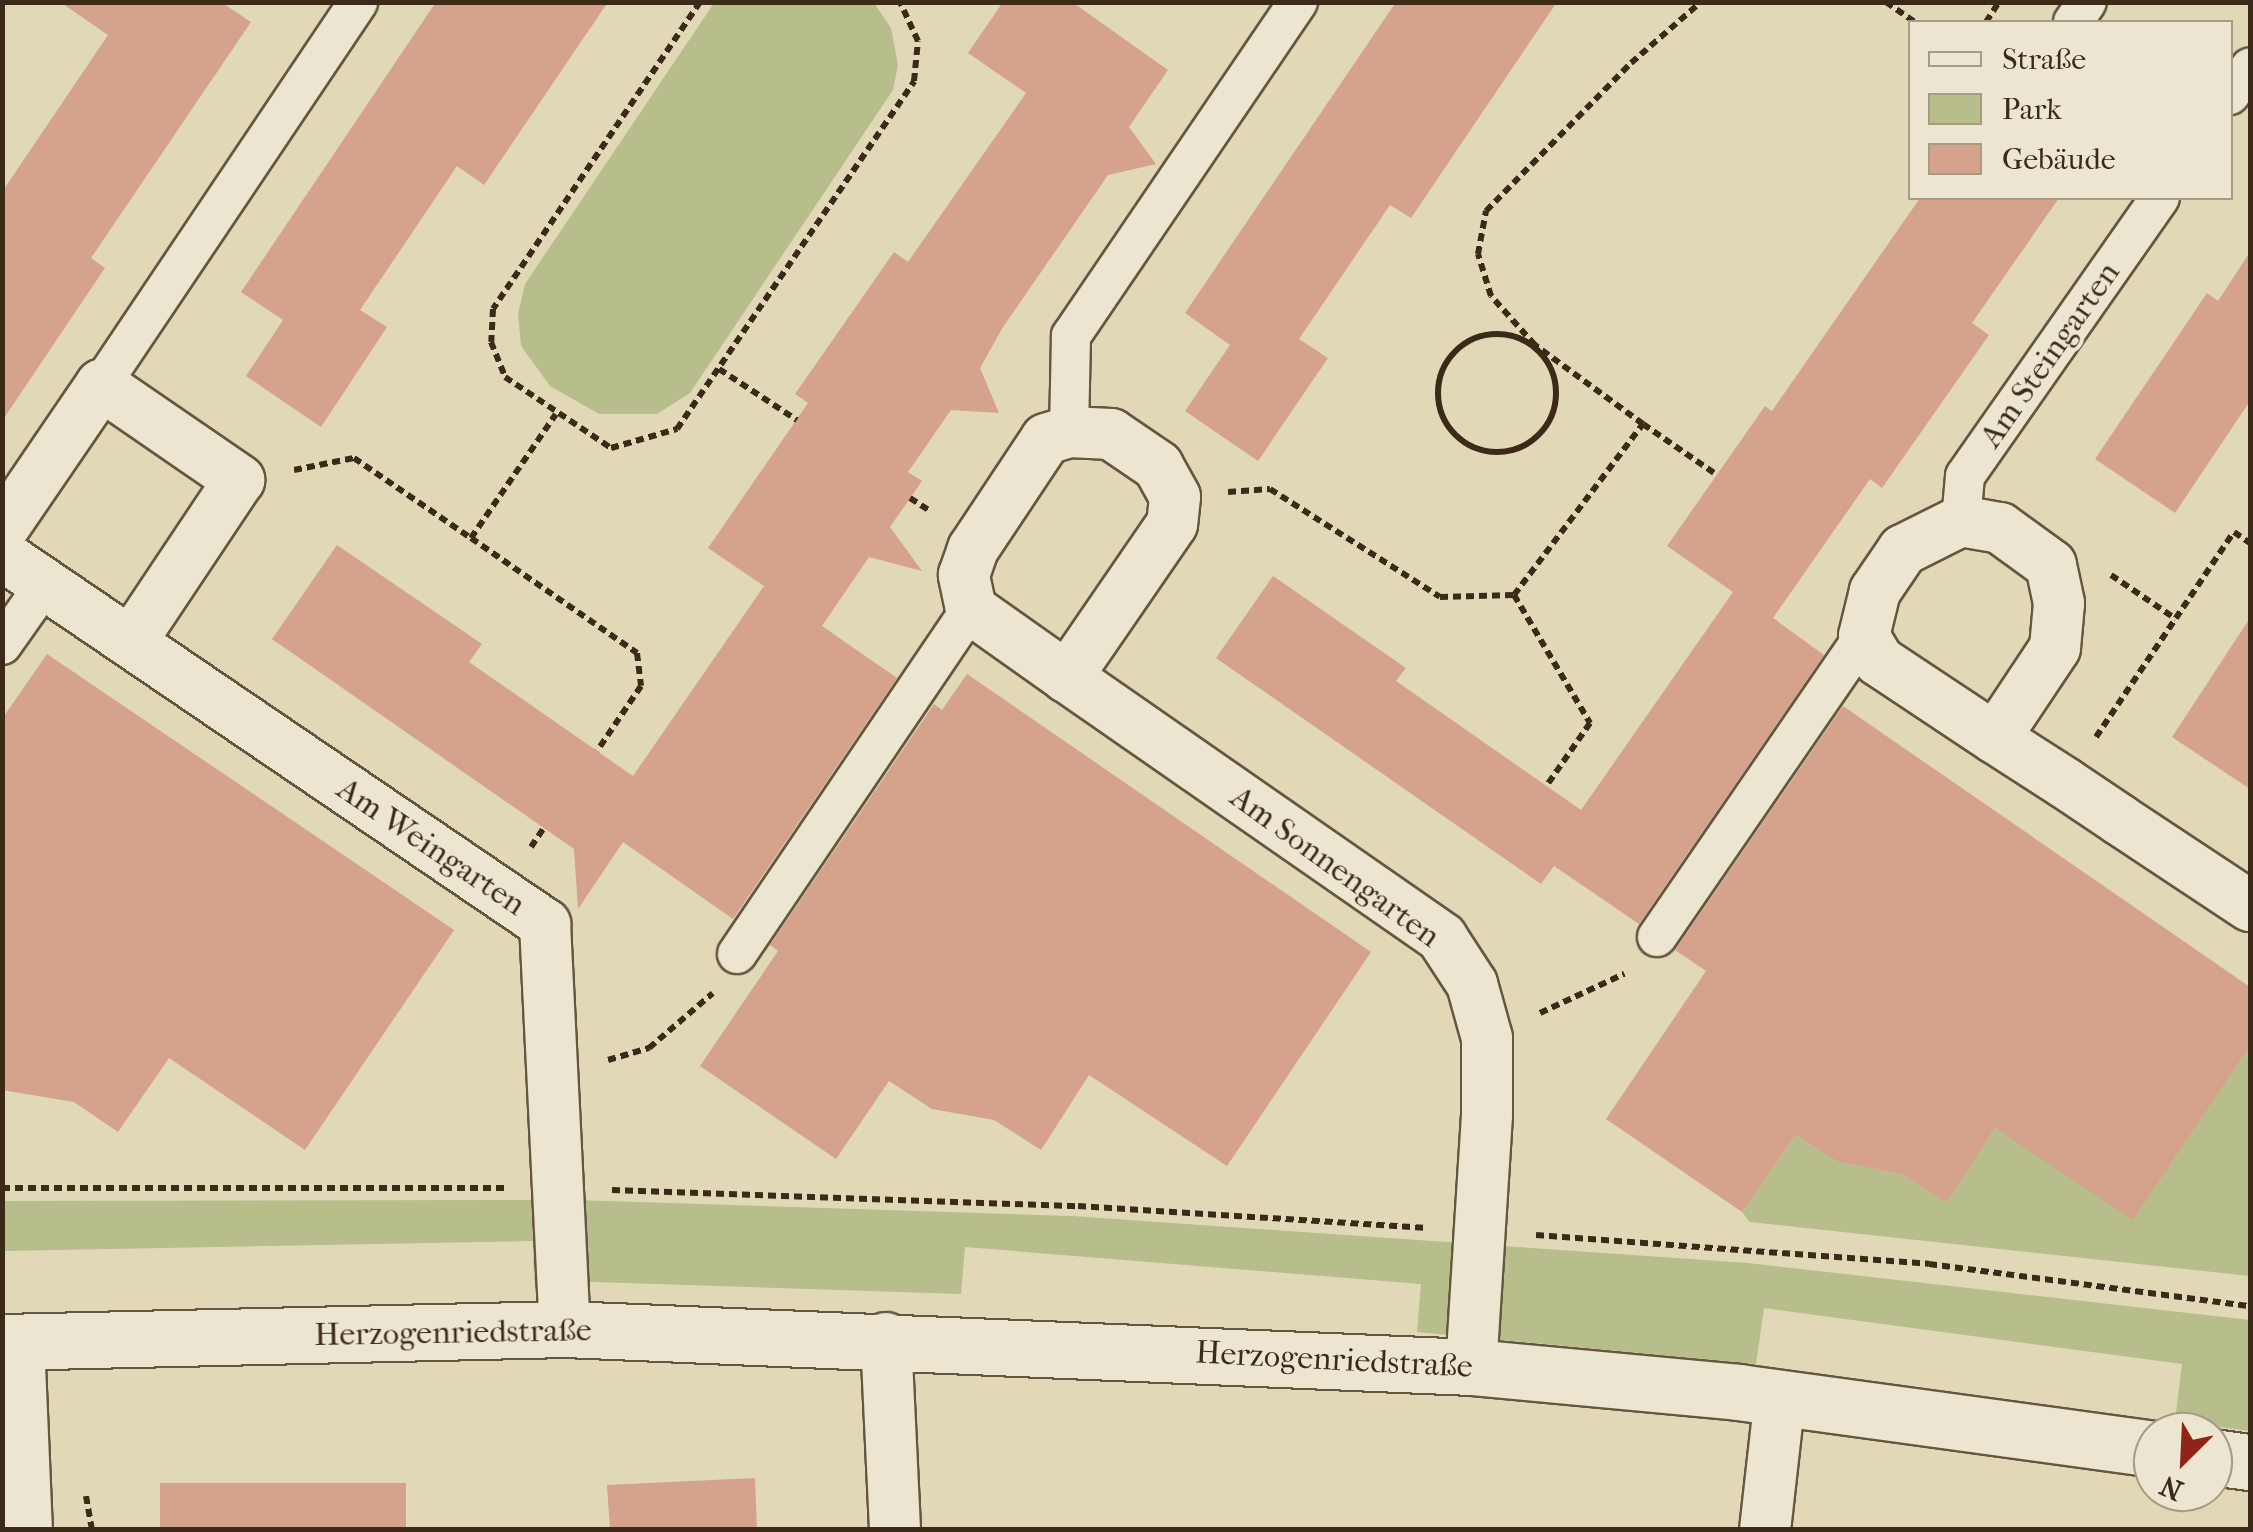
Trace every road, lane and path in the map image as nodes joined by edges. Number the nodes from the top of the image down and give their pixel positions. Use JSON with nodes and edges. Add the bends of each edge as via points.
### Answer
{"nodes":[{"id":1,"x":358,"y":2,"type":"edge"},
{"id":2,"x":700,"y":2,"type":"edge"},
{"id":3,"x":900,"y":2,"type":"edge"},
{"id":4,"x":1298,"y":2,"type":"edge"},
{"id":5,"x":1701,"y":2,"type":"edge"},
{"id":6,"x":1886,"y":2,"type":"edge"},
{"id":7,"x":1999,"y":2,"type":"edge"},
{"id":8,"x":1988,"y":19,"type":"edge"},
{"id":9,"x":1912,"y":20,"type":"edge"},
{"id":10,"x":2250,"y":67,"type":"edge"},
{"id":11,"x":2233,"y":92,"type":"edge"},
{"id":12,"x":2159,"y":200,"type":"edge"},
{"id":13,"x":1536,"y":344,"type":"junction"},
{"id":14,"x":719,"y":369,"type":"junction"},
{"id":15,"x":101,"y":386,"type":"junction"},
{"id":16,"x":556,"y":414,"type":"junction"},
{"id":17,"x":796,"y":420,"type":"dead end"},
{"id":18,"x":1643,"y":424,"type":"junction"},
{"id":19,"x":1069,"y":432,"type":"junction"},
{"id":20,"x":1714,"y":473,"type":"dead end"},
{"id":21,"x":240,"y":480,"type":"junction"},
{"id":22,"x":1175,"y":497,"type":"junction"},
{"id":23,"x":1961,"y":520,"type":"junction"},
{"id":24,"x":2,"y":530,"type":"edge"},
{"id":25,"x":471,"y":538,"type":"junction"},
{"id":26,"x":2250,"y":543,"type":"edge"},
{"id":27,"x":2,"y":555,"type":"edge"},
{"id":28,"x":45,"y":584,"type":"junction"},
{"id":29,"x":1514,"y":595,"type":"junction"},
{"id":30,"x":971,"y":609,"type":"junction"},
{"id":31,"x":1864,"y":636,"type":"junction"},
{"id":32,"x":132,"y":642,"type":"junction"},
{"id":33,"x":2,"y":645,"type":"edge"},
{"id":34,"x":1067,"y":678,"type":"junction"},
{"id":35,"x":1996,"y":738,"type":"junction"},
{"id":36,"x":597,"y":751,"type":"dead end"},
{"id":37,"x":2064,"y":784,"type":"junction"},
{"id":38,"x":1547,"y":785,"type":"dead end"},
{"id":39,"x":544,"y":828,"type":"dead end"},
{"id":40,"x":524,"y":857,"type":"dead end"},
{"id":41,"x":2250,"y":906,"type":"edge"},
{"id":42,"x":1657,"y":937,"type":"dead end"},
{"id":43,"x":737,"y":954,"type":"dead end"},
{"id":44,"x":1636,"y":968,"type":"dead end"},
{"id":45,"x":711,"y":997,"type":"dead end"},
{"id":46,"x":1486,"y":1038,"type":"junction"},
{"id":47,"x":556,"y":1076,"type":"junction"},
{"id":48,"x":2,"y":1188,"type":"edge"},
{"id":49,"x":560,"y":1188,"type":"junction"},
{"id":50,"x":1480,"y":1231,"type":"junction"},
{"id":51,"x":2250,"y":1306,"type":"edge"},
{"id":52,"x":565,"y":1329,"type":"junction"},
{"id":53,"x":886,"y":1338,"type":"junction"},
{"id":54,"x":11,"y":1342,"type":"edge"},
{"id":55,"x":1471,"y":1367,"type":"junction"},
{"id":56,"x":1780,"y":1397,"type":"junction"},
{"id":57,"x":2133,"y":1446,"type":"edge"},
{"id":58,"x":28,"y":1530,"type":"edge"},
{"id":59,"x":895,"y":1530,"type":"edge"},
{"id":60,"x":1765,"y":1530,"type":"edge"}],
"edges":[{"from":1,"to":15,"type":"street"},
{"from":2,"to":16,"type":"path","via":[[493,309],[491,342],[505,377]]},
{"from":3,"to":14,"type":"path","via":[[918,41],[914,81]]},
{"from":4,"to":19,"type":"street","via":[[1071,336]]},
{"from":5,"to":13,"type":"path","via":[[1631,63],[1486,211],[1478,254],[1492,296]]},
{"from":6,"to":9,"type":"path"},
{"from":7,"to":8,"type":"path"},
{"from":10,"to":11,"type":"street"},
{"from":12,"to":23,"type":"street","name":"Am Steingarten","via":[[1965,476]]},
{"from":13,"to":13,"type":"path","via":[[1559,386],[1546,432],[1504,456],[1458,442],[1435,400],[1448,355],[1489,332]]},
{"from":13,"to":18,"type":"path"},
{"from":14,"to":16,"type":"path","via":[[678,429],[645,443],[612,448]]},
{"from":14,"to":17,"type":"path"},
{"from":15,"to":21,"type":"street"},
{"from":15,"to":24,"type":"street"},
{"from":16,"to":25,"type":"path"},
{"from":18,"to":20,"type":"path"},
{"from":18,"to":29,"type":"path"},
{"from":19,"to":22,"type":"street","via":[[1111,434],[1158,466]]},
{"from":19,"to":30,"type":"street","via":[[1046,440],[973,549],[964,575]]},
{"from":21,"to":25,"type":"path","via":[[354,458]]},
{"from":21,"to":32,"type":"street"},
{"from":22,"to":29,"type":"path","via":[[1270,489],[1440,597]]},
{"from":22,"to":34,"type":"street","via":[[1172,524]]},
{"from":23,"to":31,"type":"street","via":[[1903,550],[1875,591]]},
{"from":23,"to":35,"type":"street","via":[[2000,528],[2051,565],[2058,603],[2055,648]]},
{"from":25,"to":36,"type":"path","via":[[637,653],[640,686]]},
{"from":26,"to":37,"type":"path","via":[[2234,532]]},
{"from":27,"to":28,"type":"street","name":"Am Weingarten"},
{"from":28,"to":32,"type":"street","name":"Am Weingarten"},
{"from":28,"to":33,"type":"street"},
{"from":29,"to":38,"type":"path","via":[[1590,722]]},
{"from":30,"to":34,"type":"street","name":"Am Sonnengarten"},
{"from":30,"to":43,"type":"street"},
{"from":31,"to":35,"type":"street","via":[[1879,661]]},
{"from":31,"to":42,"type":"street"},
{"from":32,"to":47,"type":"street","name":"Am Weingarten","via":[[545,924]]},
{"from":34,"to":46,"type":"street","name":"Am Sonnengarten","via":[[1442,938],[1472,984]]},
{"from":35,"to":37,"type":"street"},
{"from":37,"to":41,"type":"street"},
{"from":39,"to":40,"type":"path"},
{"from":44,"to":46,"type":"path"},
{"from":45,"to":47,"type":"path","via":[[648,1048]]},
{"from":46,"to":50,"type":"street","name":"Am Sonnengarten"},
{"from":47,"to":49,"type":"street","name":"Am Weingarten"},
{"from":48,"to":49,"type":"path"},
{"from":49,"to":50,"type":"path","via":[[1078,1206]]},
{"from":49,"to":52,"type":"street","name":"Am Weingarten"},
{"from":50,"to":51,"type":"path","via":[[1929,1264]]},
{"from":50,"to":55,"type":"street","name":"Am Sonnengarten"},
{"from":52,"to":53,"type":"street","name":"Herzogenriedstraße"},
{"from":52,"to":54,"type":"street","name":"Herzogenriedstraße"},
{"from":53,"to":55,"type":"street","name":"Herzogenriedstraße"},
{"from":53,"to":59,"type":"street"},
{"from":54,"to":58,"type":"street","name":"Herzogenriedstraße"},
{"from":55,"to":56,"type":"street","name":"Herzogenriedstraße"},
{"from":56,"to":57,"type":"street","name":"Herzogenriedstraße"},
{"from":56,"to":60,"type":"street"}]}
